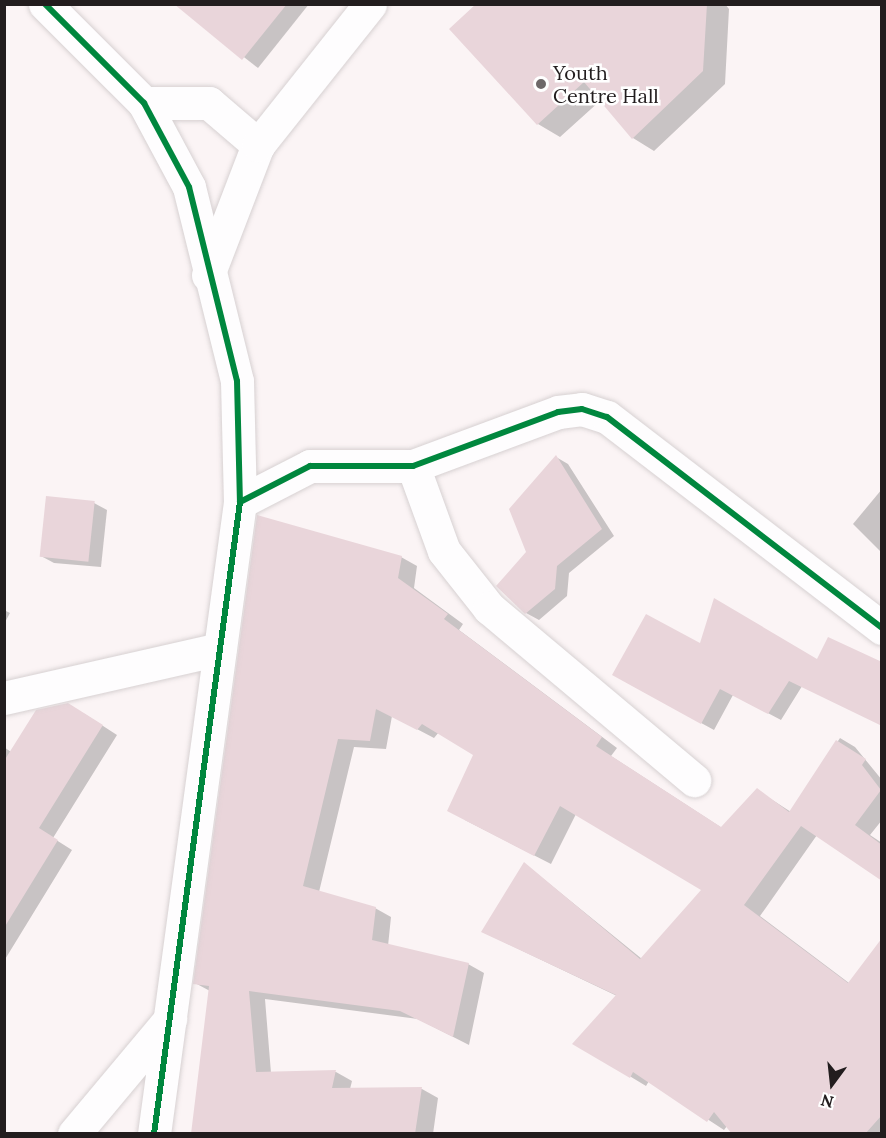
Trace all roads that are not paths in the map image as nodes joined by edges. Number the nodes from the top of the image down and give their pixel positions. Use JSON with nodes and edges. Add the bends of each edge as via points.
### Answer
{"nodes":[{"id":1,"x":45,"y":4,"type":"edge"},
{"id":2,"x":370,"y":4,"type":"edge"},
{"id":3,"x":144,"y":103,"type":"junction"},
{"id":4,"x":258,"y":145,"type":"junction"},
{"id":5,"x":208,"y":275,"type":"junction"},
{"id":6,"x":413,"y":466,"type":"junction"},
{"id":7,"x":240,"y":502,"type":"junction"},
{"id":8,"x":882,"y":628,"type":"edge"},
{"id":9,"x":219,"y":649,"type":"junction"},
{"id":10,"x":4,"y":698,"type":"edge"},
{"id":11,"x":694,"y":780,"type":"dead end"},
{"id":12,"x":170,"y":1019,"type":"junction"},
{"id":13,"x":74,"y":1134,"type":"edge"},
{"id":14,"x":154,"y":1134,"type":"edge"}],
"edges":[{"from":1,"to":3,"type":"street"},
{"from":2,"to":4,"type":"street"},
{"from":3,"to":4,"type":"street","via":[[209,103]]},
{"from":3,"to":5,"type":"street","via":[[189,187]]},
{"from":4,"to":5,"type":"street"},
{"from":5,"to":7,"type":"street","via":[[237,381]]},
{"from":6,"to":7,"type":"street","via":[[310,466]]},
{"from":6,"to":8,"type":"street","via":[[558,412],[582,409],[607,417]]},
{"from":6,"to":11,"type":"street","via":[[444,551],[489,608]]},
{"from":7,"to":9,"type":"street"},
{"from":9,"to":10,"type":"street"},
{"from":9,"to":12,"type":"street"},
{"from":12,"to":13,"type":"street"},
{"from":12,"to":14,"type":"street"}]}
